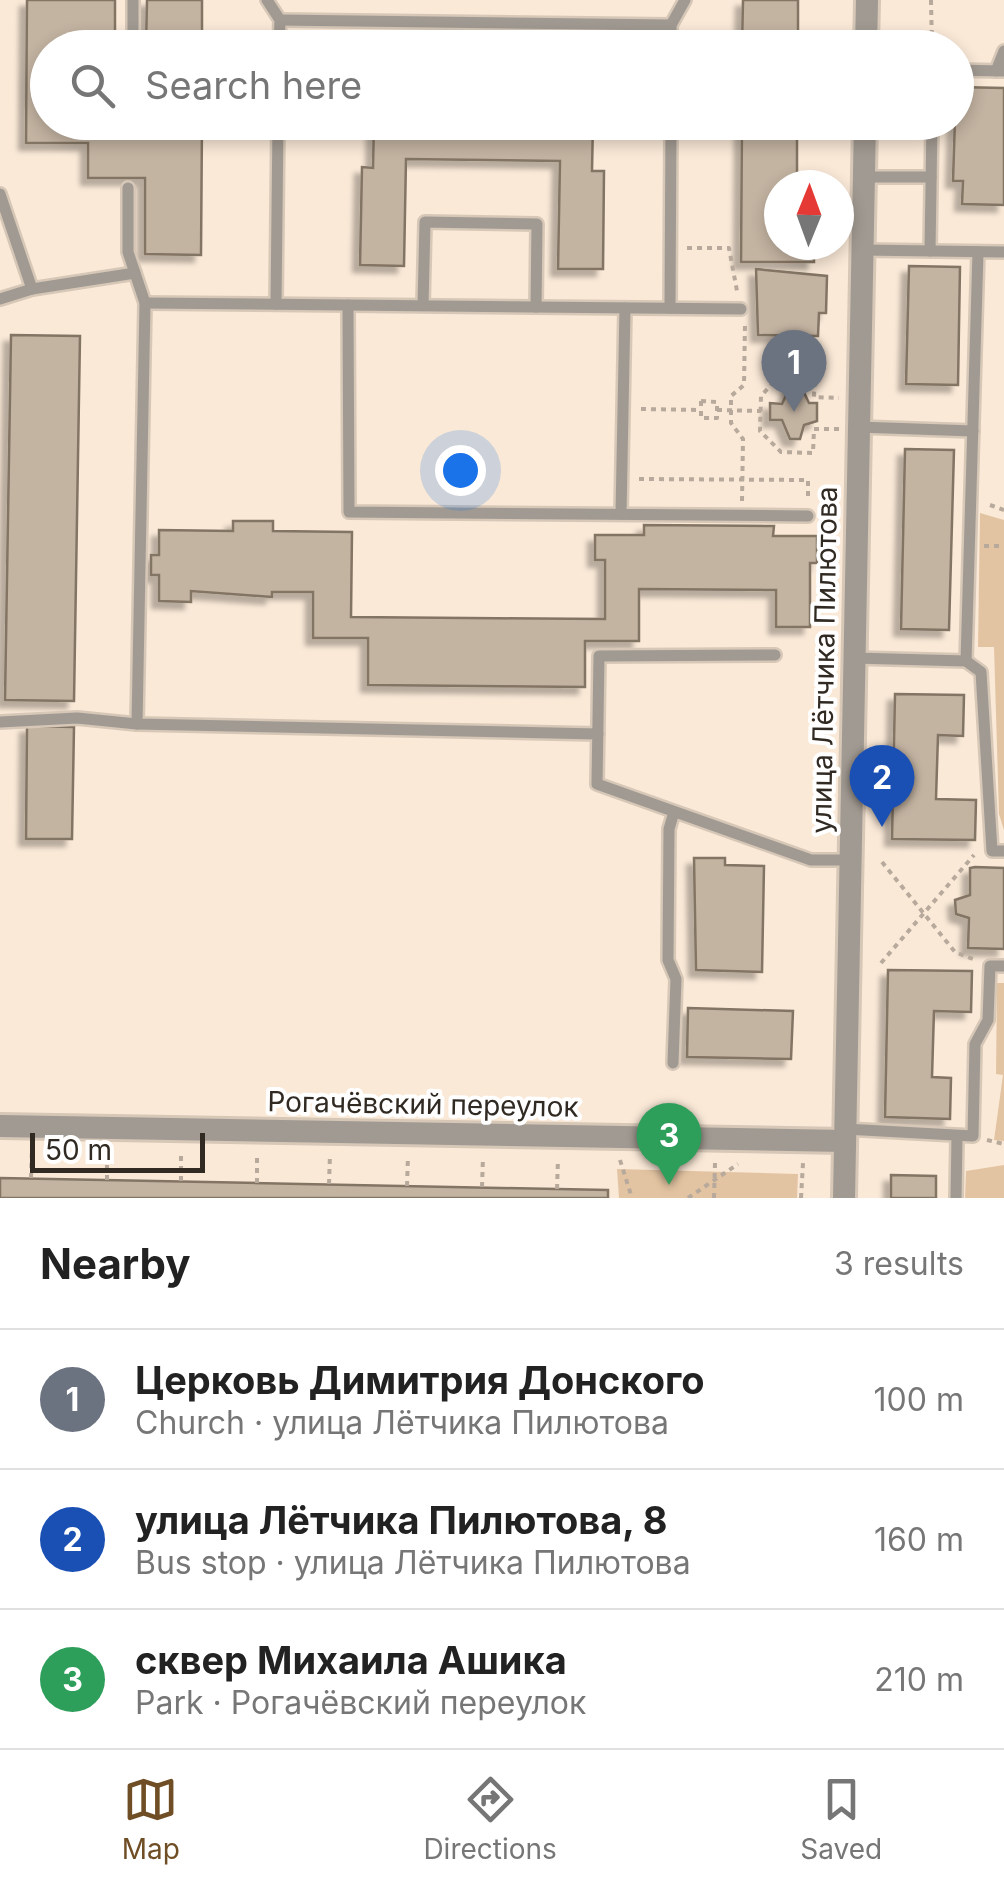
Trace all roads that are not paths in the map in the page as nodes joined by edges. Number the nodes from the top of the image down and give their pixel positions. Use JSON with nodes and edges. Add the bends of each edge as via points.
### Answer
{"nodes":[{"id":1,"x":133,"y":0,"type":"edge"},
{"id":2,"x":267,"y":0,"type":"edge"},
{"id":3,"x":685,"y":0,"type":"edge"},
{"id":4,"x":867,"y":0,"type":"edge"},
{"id":5,"x":280,"y":20,"type":"junction"},
{"id":6,"x":671,"y":24,"type":"junction"},
{"id":7,"x":133,"y":30,"type":"edge"},
{"id":8,"x":280,"y":30,"type":"edge"},
{"id":9,"x":671,"y":30,"type":"edge"},
{"id":10,"x":866,"y":30,"type":"edge"},
{"id":11,"x":1004,"y":51,"type":"edge"},
{"id":12,"x":974,"y":70,"type":"edge"},
{"id":13,"x":1000,"y":71,"type":"edge"},
{"id":14,"x":278,"y":140,"type":"edge"},
{"id":15,"x":671,"y":140,"type":"edge"},
{"id":16,"x":864,"y":140,"type":"edge"},
{"id":17,"x":932,"y":140,"type":"edge"},
{"id":18,"x":864,"y":177,"type":"junction"},
{"id":19,"x":931,"y":177,"type":"junction"},
{"id":20,"x":128,"y":188,"type":"dead end"},
{"id":21,"x":0,"y":194,"type":"edge"},
{"id":22,"x":862,"y":250,"type":"junction"},
{"id":23,"x":930,"y":251,"type":"junction"},
{"id":24,"x":978,"y":252,"type":"junction"},
{"id":25,"x":1004,"y":252,"type":"edge"},
{"id":26,"x":135,"y":273,"type":"junction"},
{"id":27,"x":32,"y":289,"type":"junction"},
{"id":28,"x":0,"y":299,"type":"edge"},
{"id":29,"x":145,"y":302,"type":"junction"},
{"id":30,"x":276,"y":304,"type":"junction"},
{"id":31,"x":348,"y":304,"type":"junction"},
{"id":32,"x":424,"y":306,"type":"junction"},
{"id":33,"x":536,"y":306,"type":"junction"},
{"id":34,"x":624,"y":308,"type":"junction"},
{"id":35,"x":670,"y":308,"type":"junction"},
{"id":36,"x":741,"y":309,"type":"road end"},
{"id":37,"x":848,"y":428,"type":"junction"},
{"id":38,"x":974,"y":431,"type":"junction"},
{"id":39,"x":621,"y":514,"type":"junction"},
{"id":40,"x":808,"y":516,"type":"road end"},
{"id":41,"x":775,"y":655,"type":"dead end"},
{"id":42,"x":854,"y":658,"type":"junction"},
{"id":43,"x":966,"y":661,"type":"junction"},
{"id":44,"x":0,"y":722,"type":"edge"},
{"id":45,"x":137,"y":724,"type":"junction"},
{"id":46,"x":598,"y":734,"type":"junction"},
{"id":47,"x":674,"y":812,"type":"junction"},
{"id":48,"x":1004,"y":851,"type":"edge"},
{"id":49,"x":850,"y":860,"type":"junction"},
{"id":50,"x":1004,"y":966,"type":"edge"},
{"id":51,"x":673,"y":1063,"type":"dead end"},
{"id":52,"x":0,"y":1126,"type":"edge"},
{"id":53,"x":845,"y":1136,"type":"junction"},
{"id":54,"x":957,"y":1136,"type":"junction"},
{"id":55,"x":844,"y":1198,"type":"edge"},
{"id":56,"x":956,"y":1198,"type":"edge"}],
"edges":[{"from":1,"to":7,"type":"lane"},
{"from":2,"to":5,"type":"lane"},
{"from":3,"to":6,"type":"lane"},
{"from":4,"to":10,"type":"street"},
{"from":5,"to":6,"type":"lane"},
{"from":5,"to":8,"type":"lane"},
{"from":6,"to":9,"type":"lane"},
{"from":11,"to":13,"type":"lane"},
{"from":12,"to":13,"type":"lane"},
{"from":14,"to":30,"type":"lane"},
{"from":15,"to":35,"type":"lane"},
{"from":16,"to":18,"type":"street","name":"улица Лётчика Пилютова"},
{"from":17,"to":19,"type":"lane"},
{"from":18,"to":19,"type":"lane"},
{"from":18,"to":22,"type":"street","name":"улица Лётчика Пилютова"},
{"from":19,"to":23,"type":"lane"},
{"from":20,"to":26,"type":"lane","via":[[128,252]]},
{"from":21,"to":27,"type":"lane"},
{"from":22,"to":23,"type":"lane"},
{"from":22,"to":37,"type":"street","name":"улица Лётчика Пилютова"},
{"from":23,"to":24,"type":"lane"},
{"from":24,"to":25,"type":"lane"},
{"from":24,"to":38,"type":"lane"},
{"from":26,"to":27,"type":"lane"},
{"from":26,"to":29,"type":"lane"},
{"from":27,"to":28,"type":"lane"},
{"from":29,"to":30,"type":"lane"},
{"from":29,"to":45,"type":"lane"},
{"from":30,"to":31,"type":"lane"},
{"from":31,"to":32,"type":"lane"},
{"from":31,"to":39,"type":"lane","via":[[349,512]]},
{"from":32,"to":33,"type":"lane"},
{"from":32,"to":33,"type":"lane","via":[[424,222],[537,224]]},
{"from":33,"to":34,"type":"lane"},
{"from":34,"to":35,"type":"lane"},
{"from":34,"to":39,"type":"lane"},
{"from":35,"to":36,"type":"lane"},
{"from":37,"to":38,"type":"lane"},
{"from":37,"to":42,"type":"street","name":"улица Лётчика Пилютова"},
{"from":38,"to":43,"type":"lane"},
{"from":39,"to":40,"type":"lane"},
{"from":41,"to":46,"type":"lane","via":[[599,656]]},
{"from":42,"to":43,"type":"lane"},
{"from":42,"to":49,"type":"street","name":"улица Лётчика Пилютова"},
{"from":43,"to":48,"type":"lane","via":[[982,672],[992,851]]},
{"from":44,"to":45,"type":"lane","via":[[77,718]]},
{"from":45,"to":46,"type":"lane"},
{"from":46,"to":47,"type":"lane","via":[[597,784]]},
{"from":47,"to":49,"type":"lane","via":[[811,860]]},
{"from":47,"to":51,"type":"lane","via":[[668,960],[676,979]]},
{"from":49,"to":53,"type":"street","name":"улица Лётчика Пилютова"},
{"from":50,"to":54,"type":"lane","via":[[990,966],[988,1020],[975,1044],[972,1136]]},
{"from":52,"to":53,"type":"street","name":"Рогачёвский переулок"},
{"from":53,"to":54,"type":"lane"},
{"from":53,"to":55,"type":"street","name":"улица Лётчика Пилютова"},
{"from":54,"to":56,"type":"lane"}]}
